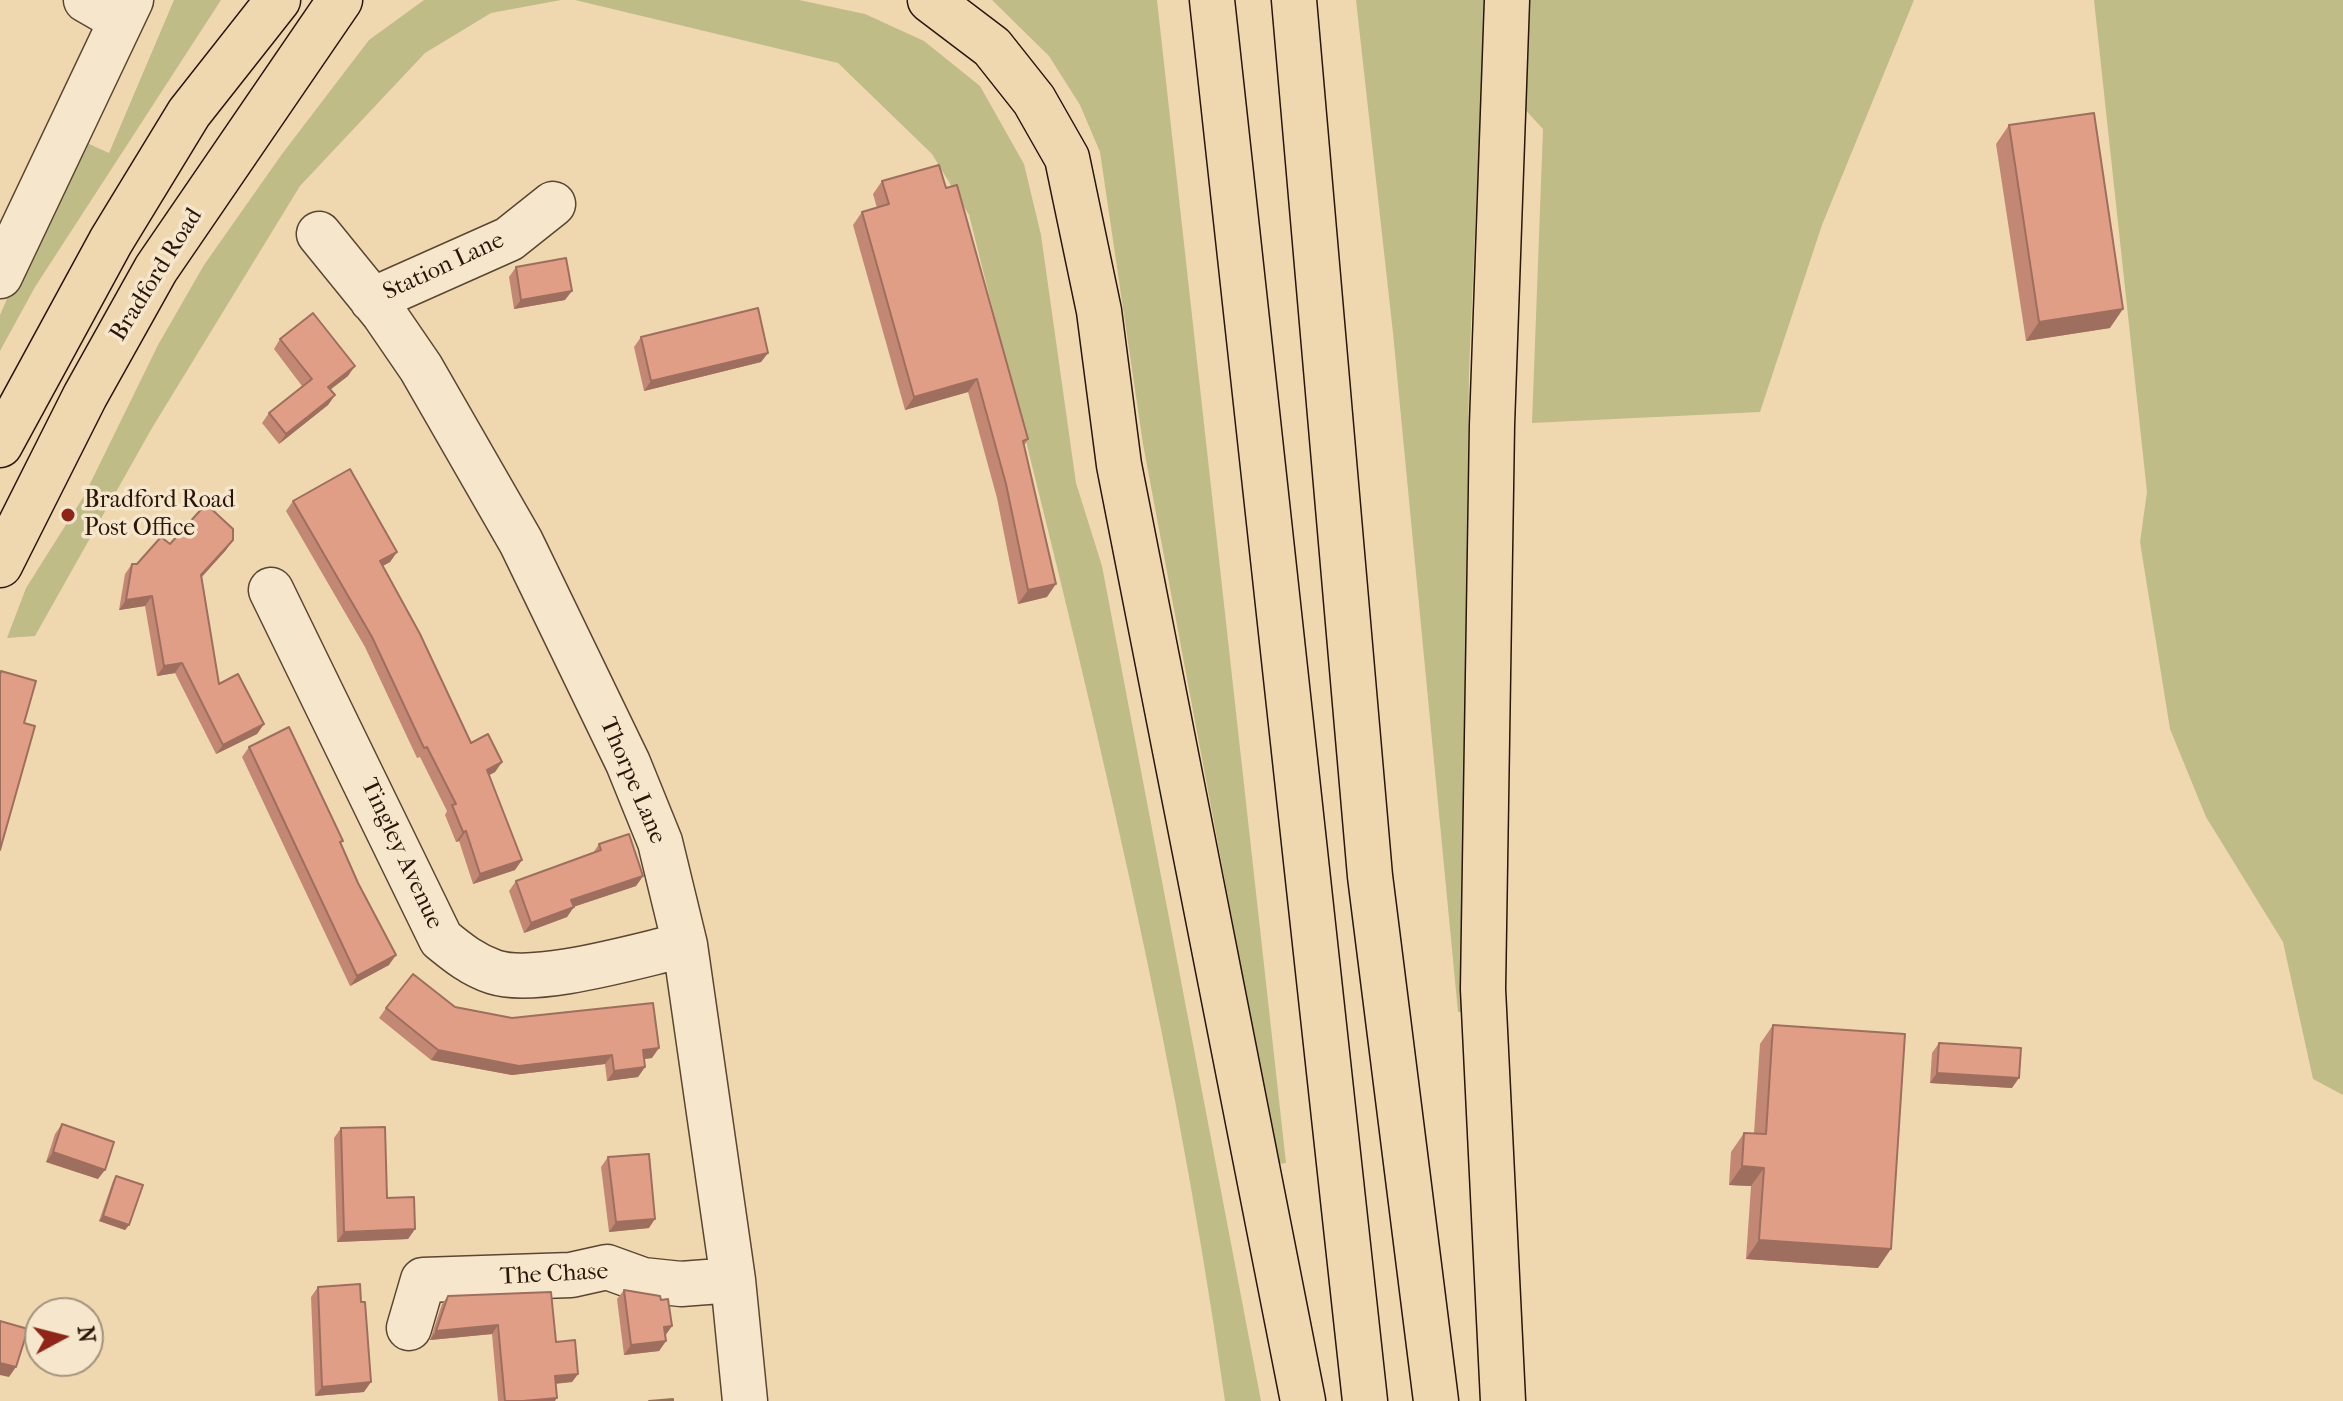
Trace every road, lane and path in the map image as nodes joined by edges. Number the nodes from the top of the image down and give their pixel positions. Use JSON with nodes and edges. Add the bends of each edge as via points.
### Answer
{"nodes":[{"id":1,"x":278,"y":0,"type":"edge"},
{"id":2,"x":340,"y":0,"type":"edge"},
{"id":3,"x":930,"y":0,"type":"edge"},
{"id":4,"x":1212,"y":0,"type":"edge"},
{"id":5,"x":1294,"y":0,"type":"edge"},
{"id":6,"x":1507,"y":0,"type":"edge"},
{"id":7,"x":112,"y":6,"type":"edge"},
{"id":8,"x":553,"y":204,"type":"dead end"},
{"id":9,"x":319,"y":234,"type":"dead end"},
{"id":10,"x":0,"y":276,"type":"edge"},
{"id":11,"x":372,"y":300,"type":"junction"},
{"id":12,"x":0,"y":445,"type":"edge"},
{"id":13,"x":0,"y":565,"type":"edge"},
{"id":14,"x":273,"y":619,"type":"dead end"},
{"id":15,"x":685,"y":945,"type":"junction"},
{"id":16,"x":733,"y":1280,"type":"junction"},
{"id":17,"x":409,"y":1328,"type":"dead end"},
{"id":18,"x":745,"y":1401,"type":"edge"},
{"id":19,"x":1303,"y":1401,"type":"edge"},
{"id":20,"x":1365,"y":1401,"type":"edge"},
{"id":21,"x":1436,"y":1401,"type":"edge"},
{"id":22,"x":1503,"y":1401,"type":"edge"}],
"edges":[{"from":1,"to":12,"type":"main road","via":[[189,113],[111,241]]},
{"from":2,"to":13,"type":"main road","name":"Bradford Road","via":[[156,269]]},
{"from":3,"to":19,"type":"main road","via":[[992,47],[1034,100],[1067,158],[1099,311],[1119,465]]},
{"from":4,"to":20,"type":"main road"},
{"from":5,"to":21,"type":"main road","via":[[1370,876]]},
{"from":6,"to":22,"type":"main road","via":[[1491,441],[1483,989]]},
{"from":7,"to":10,"type":"street"},
{"from":8,"to":11,"type":"street","name":"Station Lane","via":[[509,239]]},
{"from":9,"to":11,"type":"street","name":"Thorpe Lane"},
{"from":11,"to":15,"type":"street","name":"Thorpe Lane","via":[[421,368],[521,542],[628,763],[660,842]]},
{"from":14,"to":15,"type":"street","name":"Tingley Avenue","via":[[413,874],[423,908],[441,939],[466,960],[496,973],[528,975]]},
{"from":15,"to":16,"type":"street","name":"Thorpe Lane"},
{"from":16,"to":17,"type":"street","name":"The Chase","via":[[643,1280],[607,1267],[571,1275],[423,1280]]},
{"from":16,"to":18,"type":"street","name":"Thorpe Lane"}]}
